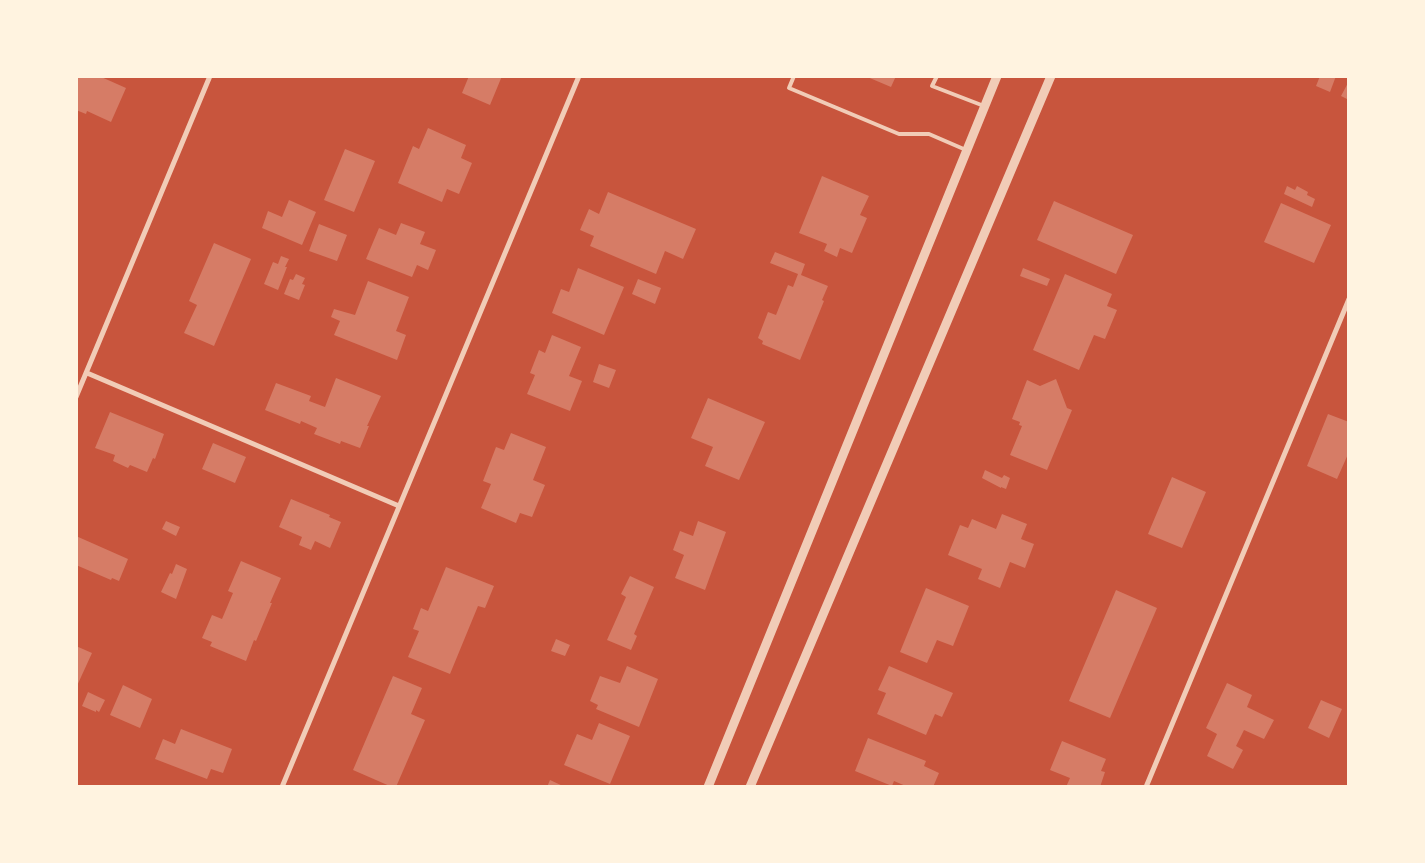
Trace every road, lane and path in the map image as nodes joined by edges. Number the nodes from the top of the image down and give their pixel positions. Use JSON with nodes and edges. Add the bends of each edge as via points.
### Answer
{"nodes":[{"id":1,"x":210,"y":76,"type":"edge"},
{"id":2,"x":579,"y":76,"type":"edge"},
{"id":3,"x":794,"y":76,"type":"edge"},
{"id":4,"x":937,"y":76,"type":"edge"},
{"id":5,"x":997,"y":76,"type":"edge"},
{"id":6,"x":1051,"y":76,"type":"edge"},
{"id":7,"x":984,"y":106,"type":"junction"},
{"id":8,"x":966,"y":150,"type":"junction"},
{"id":9,"x":1349,"y":299,"type":"edge"},
{"id":10,"x":87,"y":373,"type":"junction"},
{"id":11,"x":76,"y":397,"type":"edge"},
{"id":12,"x":400,"y":506,"type":"junction"},
{"id":13,"x":282,"y":787,"type":"edge"},
{"id":14,"x":708,"y":787,"type":"edge"},
{"id":15,"x":750,"y":787,"type":"edge"},
{"id":16,"x":1146,"y":787,"type":"edge"}],
"edges":[{"from":1,"to":10,"type":"street"},
{"from":2,"to":12,"type":"street"},
{"from":3,"to":8,"type":"lane","via":[[789,88],[900,134],[928,134]]},
{"from":4,"to":7,"type":"lane","via":[[932,86]]},
{"from":5,"to":7,"type":"street"},
{"from":6,"to":15,"type":"street"},
{"from":7,"to":8,"type":"street"},
{"from":8,"to":14,"type":"street"},
{"from":9,"to":16,"type":"street"},
{"from":10,"to":11,"type":"street"},
{"from":10,"to":12,"type":"street"},
{"from":12,"to":13,"type":"street"}]}
